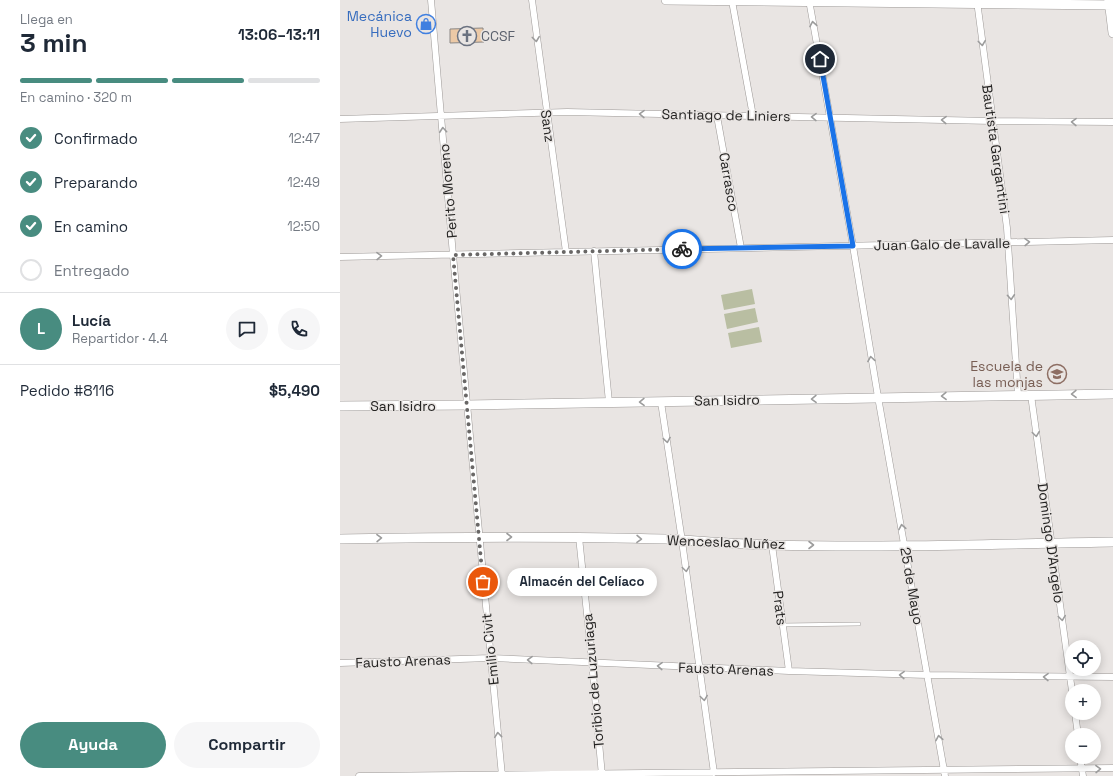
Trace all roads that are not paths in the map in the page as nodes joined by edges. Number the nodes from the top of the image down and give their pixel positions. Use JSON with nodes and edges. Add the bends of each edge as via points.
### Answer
{"nodes":[{"id":1,"x":431,"y":0,"type":"edge"},
{"id":2,"x":532,"y":0,"type":"edge"},
{"id":3,"x":666,"y":0,"type":"edge"},
{"id":4,"x":732,"y":1,"type":"edge"},
{"id":5,"x":809,"y":1,"type":"edge"},
{"id":6,"x":977,"y":2,"type":"edge"},
{"id":7,"x":1110,"y":4,"type":"edge"},
{"id":8,"x":1113,"y":33,"type":"edge"},
{"id":9,"x":546,"y":112,"type":"junction"},
{"id":10,"x":441,"y":115,"type":"junction"},
{"id":11,"x":717,"y":116,"type":"junction"},
{"id":12,"x":753,"y":116,"type":"junction"},
{"id":13,"x":830,"y":117,"type":"junction"},
{"id":14,"x":340,"y":118,"type":"edge"},
{"id":15,"x":992,"y":121,"type":"junction"},
{"id":16,"x":1113,"y":122,"type":"edge"},
{"id":17,"x":1113,"y":240,"type":"edge"},
{"id":18,"x":1008,"y":242,"type":"junction"},
{"id":19,"x":853,"y":246,"type":"junction"},
{"id":20,"x":740,"y":248,"type":"junction"},
{"id":21,"x":594,"y":251,"type":"junction"},
{"id":22,"x":566,"y":252,"type":"junction"},
{"id":23,"x":453,"y":255,"type":"junction"},
{"id":24,"x":340,"y":257,"type":"edge"},
{"id":25,"x":1113,"y":394,"type":"edge"},
{"id":26,"x":1018,"y":395,"type":"junction"},
{"id":27,"x":1031,"y":395,"type":"junction"},
{"id":28,"x":878,"y":397,"type":"junction"},
{"id":29,"x":609,"y":402,"type":"junction"},
{"id":30,"x":661,"y":402,"type":"junction"},
{"id":31,"x":340,"y":406,"type":"edge"},
{"id":32,"x":467,"y":406,"type":"junction"},
{"id":33,"x":479,"y":537,"type":"junction"},
{"id":34,"x":579,"y":537,"type":"junction"},
{"id":35,"x":340,"y":539,"type":"edge"},
{"id":36,"x":682,"y":540,"type":"junction"},
{"id":37,"x":1113,"y":542,"type":"edge"},
{"id":38,"x":1051,"y":543,"type":"junction"},
{"id":39,"x":772,"y":545,"type":"junction"},
{"id":40,"x":905,"y":546,"type":"junction"},
{"id":41,"x":860,"y":624,"type":"dead end"},
{"id":42,"x":782,"y":625,"type":"junction"},
{"id":43,"x":490,"y":658,"type":"junction"},
{"id":44,"x":592,"y":662,"type":"junction"},
{"id":45,"x":340,"y":663,"type":"edge"},
{"id":46,"x":700,"y":668,"type":"junction"},
{"id":47,"x":789,"y":671,"type":"junction"},
{"id":48,"x":928,"y":675,"type":"junction"},
{"id":49,"x":1113,"y":677,"type":"edge"},
{"id":50,"x":1070,"y":678,"type":"junction"},
{"id":51,"x":1071,"y":684,"type":"edge"},
{"id":52,"x":1081,"y":764,"type":"edge"},
{"id":53,"x":1113,"y":768,"type":"edge"},
{"id":54,"x":1082,"y":769,"type":"junction"},
{"id":55,"x":714,"y":772,"type":"junction"},
{"id":56,"x":945,"y":773,"type":"edge"},
{"id":57,"x":602,"y":774,"type":"edge"},
{"id":58,"x":417,"y":775,"type":"edge"},
{"id":59,"x":502,"y":775,"type":"edge"},
{"id":60,"x":359,"y":776,"type":"edge"},
{"id":61,"x":1083,"y":776,"type":"edge"}],
"edges":[{"from":1,"to":10,"type":"street","name":"Perito Moreno"},
{"from":2,"to":9,"type":"street","name":"Sanz","one_way":true},
{"from":3,"to":4,"type":"street"},
{"from":4,"to":5,"type":"street"},
{"from":4,"to":12,"type":"street"},
{"from":5,"to":6,"type":"street"},
{"from":13,"to":5,"type":"street","name":"25 de Mayo","one_way":true},
{"from":6,"to":7,"type":"street"},
{"from":6,"to":15,"type":"street","name":"Bautista Gargantini","one_way":true},
{"from":7,"to":8,"type":"street"},
{"from":9,"to":10,"type":"street","name":"Santiago de Liniers"},
{"from":11,"to":9,"type":"street","name":"Santiago de Liniers","one_way":true},
{"from":9,"to":22,"type":"street","name":"Sanz"},
{"from":10,"to":14,"type":"street","name":"Santiago de Liniers"},
{"from":23,"to":10,"type":"street","name":"Perito Moreno","one_way":true},
{"from":11,"to":12,"type":"street","name":"Santiago de Liniers"},
{"from":11,"to":20,"type":"street","name":"Carrasco"},
{"from":13,"to":12,"type":"street","name":"Santiago de Liniers","one_way":true},
{"from":15,"to":13,"type":"street","name":"Santiago de Liniers","one_way":true},
{"from":13,"to":19,"type":"street","name":"25 de Mayo"},
{"from":16,"to":15,"type":"street","name":"Santiago de Liniers","one_way":true},
{"from":15,"to":18,"type":"street","name":"Bautista Gargantini"},
{"from":18,"to":17,"type":"street","name":"Juan Galo de Lavalle","one_way":true},
{"from":18,"to":19,"type":"street","name":"Juan Galo de Lavalle"},
{"from":18,"to":26,"type":"street","name":"Bautista Gargantini","one_way":true},
{"from":19,"to":20,"type":"street","name":"Juan Galo de Lavalle"},
{"from":28,"to":19,"type":"street","name":"25 de Mayo","one_way":true},
{"from":20,"to":21,"type":"street","name":"Juan Galo de Lavalle"},
{"from":21,"to":22,"type":"street","name":"Juan Galo de Lavalle"},
{"from":21,"to":29,"type":"street"},
{"from":22,"to":23,"type":"street","name":"Juan Galo de Lavalle"},
{"from":24,"to":23,"type":"street","name":"Juan Galo de Lavalle","one_way":true},
{"from":23,"to":32,"type":"street","name":"Perito Moreno"},
{"from":25,"to":27,"type":"street","name":"San Isidro","one_way":true},
{"from":26,"to":27,"type":"street","name":"San Isidro"},
{"from":26,"to":28,"type":"street","name":"San Isidro","one_way":true},
{"from":27,"to":38,"type":"street","name":"Domingo D'Angelo","one_way":true},
{"from":28,"to":30,"type":"street","name":"San Isidro","one_way":true},
{"from":40,"to":28,"type":"street","name":"25 de Mayo","one_way":true},
{"from":30,"to":29,"type":"street","name":"San Isidro","one_way":true},
{"from":29,"to":32,"type":"street","name":"San Isidro"},
{"from":30,"to":36,"type":"street","one_way":true},
{"from":31,"to":32,"type":"street","name":"San Isidro"},
{"from":32,"to":33,"type":"street","name":"Emilio Civit"},
{"from":33,"to":34,"type":"street","name":"Wenceslao Nuñez","one_way":true},
{"from":35,"to":33,"type":"street","name":"Wenceslao Nuñez","one_way":true},
{"from":33,"to":43,"type":"street","name":"Emilio Civit"},
{"from":34,"to":36,"type":"street","name":"Wenceslao Nuñez","one_way":true},
{"from":34,"to":44,"type":"street","name":"Toribio de Luzuriaga"},
{"from":36,"to":39,"type":"street","name":"Wenceslao Nuñez"},
{"from":36,"to":46,"type":"street","one_way":true},
{"from":37,"to":38,"type":"street","name":"Wenceslao Nuñez"},
{"from":38,"to":40,"type":"street","name":"Wenceslao Nuñez"},
{"from":38,"to":50,"type":"street","name":"Domingo D'Angelo","one_way":true},
{"from":39,"to":40,"type":"street","name":"Wenceslao Nuñez","one_way":true},
{"from":39,"to":42,"type":"street","name":"Prats"},
{"from":40,"to":48,"type":"street","name":"25 de Mayo"},
{"from":41,"to":42,"type":"lane"},
{"from":42,"to":47,"type":"street","name":"Prats"},
{"from":44,"to":43,"type":"street","name":"Fausto Arenas","one_way":true},
{"from":43,"to":45,"type":"street","name":"Fausto Arenas"},
{"from":59,"to":43,"type":"street","name":"Emilio Civit","one_way":true},
{"from":46,"to":44,"type":"street","name":"Fausto Arenas","one_way":true},
{"from":44,"to":57,"type":"street","name":"Toribio de Luzuriaga"},
{"from":46,"to":47,"type":"street","name":"Fausto Arenas"},
{"from":46,"to":55,"type":"street","one_way":true},
{"from":48,"to":47,"type":"street","name":"Fausto Arenas","one_way":true},
{"from":50,"to":48,"type":"street","name":"Fausto Arenas","one_way":true},
{"from":56,"to":48,"type":"street","name":"25 de Mayo","one_way":true},
{"from":49,"to":50,"type":"street","name":"Fausto Arenas"},
{"from":50,"to":51,"type":"street","name":"Domingo D'Angelo"},
{"from":52,"to":54,"type":"street"},
{"from":54,"to":53,"type":"street","one_way":true},
{"from":54,"to":56,"type":"street"},
{"from":54,"to":61,"type":"street"},
{"from":55,"to":56,"type":"street"},
{"from":55,"to":57,"type":"street"},
{"from":57,"to":59,"type":"street"},
{"from":58,"to":59,"type":"street"},
{"from":58,"to":60,"type":"street"}]}
